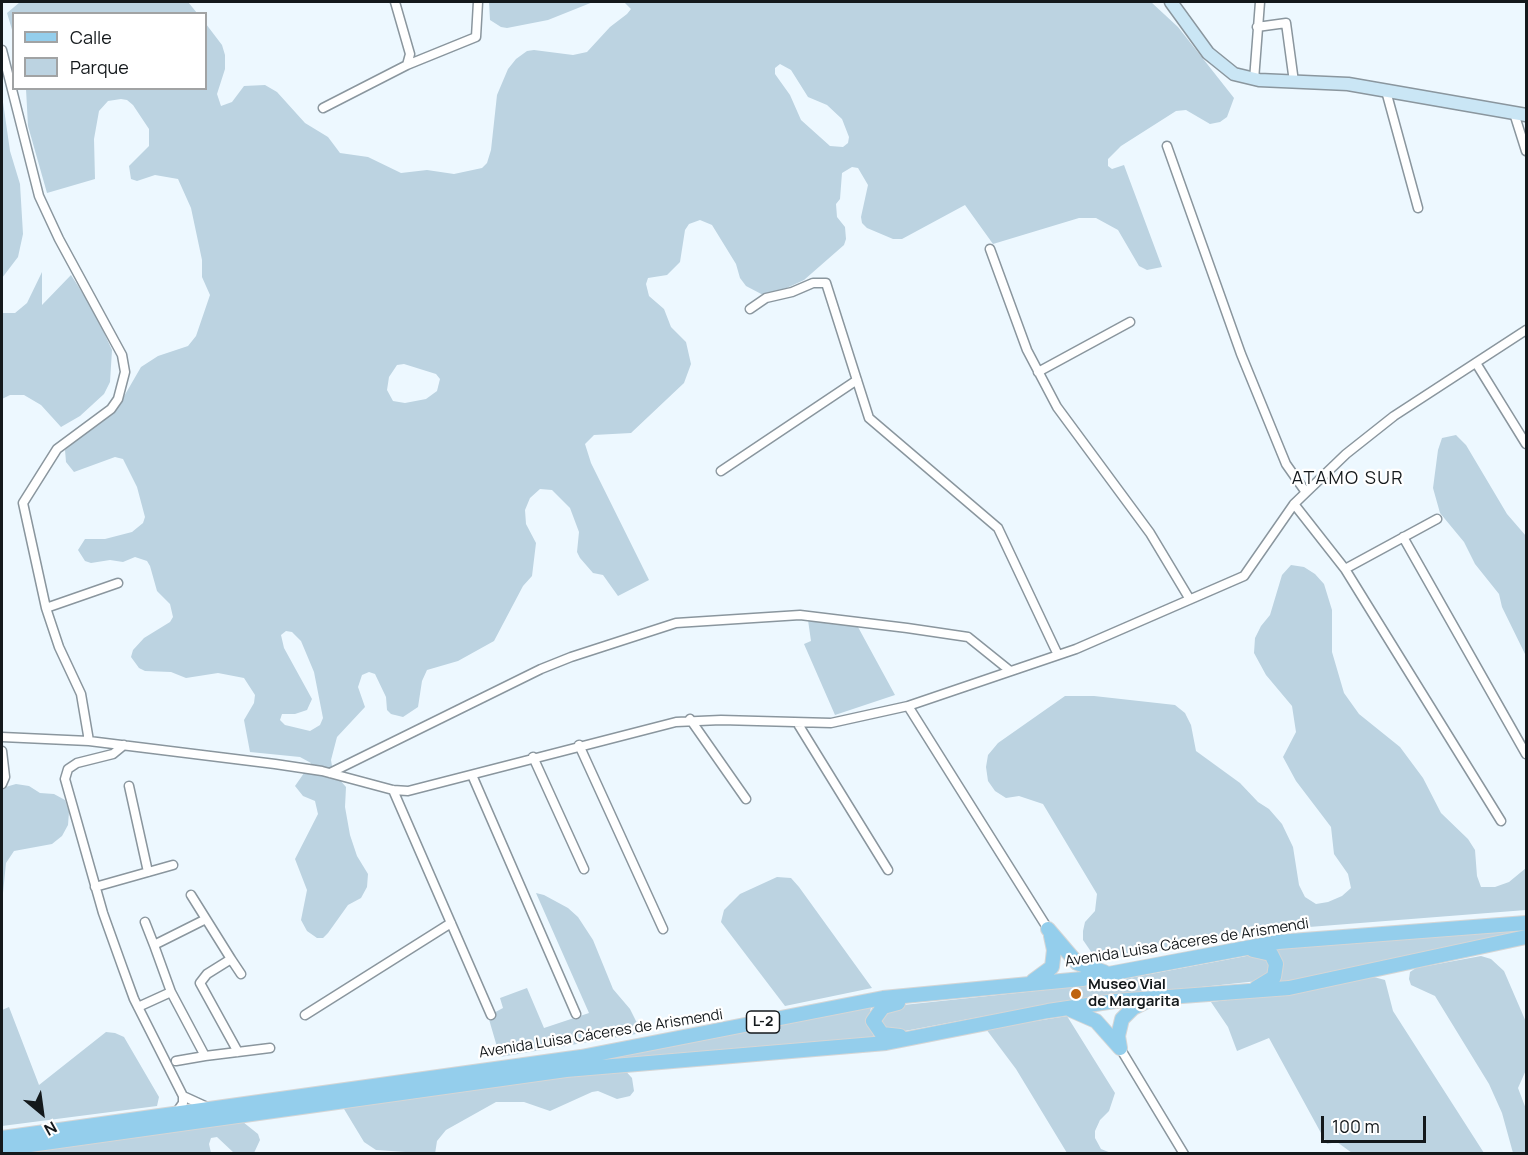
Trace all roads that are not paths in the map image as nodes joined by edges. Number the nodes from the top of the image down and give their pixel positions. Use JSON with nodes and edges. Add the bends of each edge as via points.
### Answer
{"nodes":[{"id":1,"x":395,"y":2,"type":"edge"},
{"id":2,"x":478,"y":2,"type":"edge"},
{"id":3,"x":1171,"y":2,"type":"edge"},
{"id":4,"x":1260,"y":2,"type":"edge"},
{"id":5,"x":1257,"y":27,"type":"junction"},
{"id":6,"x":2,"y":50,"type":"edge"},
{"id":7,"x":407,"y":65,"type":"junction"},
{"id":8,"x":1254,"y":80,"type":"junction"},
{"id":9,"x":1294,"y":82,"type":"junction"},
{"id":10,"x":12,"y":89,"type":"edge"},
{"id":11,"x":12,"y":90,"type":"edge"},
{"id":12,"x":1386,"y":91,"type":"junction"},
{"id":13,"x":323,"y":108,"type":"dead end"},
{"id":14,"x":1520,"y":114,"type":"edge"},
{"id":15,"x":1167,"y":146,"type":"dead end"},
{"id":16,"x":1527,"y":151,"type":"edge"},
{"id":17,"x":1418,"y":208,"type":"dead end"},
{"id":18,"x":990,"y":249,"type":"dead end"},
{"id":19,"x":750,"y":309,"type":"dead end"},
{"id":20,"x":1130,"y":322,"type":"dead end"},
{"id":21,"x":1527,"y":330,"type":"edge"},
{"id":22,"x":1476,"y":363,"type":"junction"},
{"id":23,"x":1038,"y":372,"type":"junction"},
{"id":24,"x":857,"y":380,"type":"junction"},
{"id":25,"x":1527,"y":444,"type":"edge"},
{"id":26,"x":721,"y":471,"type":"dead end"},
{"id":27,"x":1305,"y":491,"type":"junction"},
{"id":28,"x":1294,"y":504,"type":"junction"},
{"id":29,"x":1437,"y":519,"type":"dead end"},
{"id":30,"x":1403,"y":537,"type":"junction"},
{"id":31,"x":1345,"y":569,"type":"junction"},
{"id":32,"x":118,"y":583,"type":"dead end"},
{"id":33,"x":1189,"y":598,"type":"junction"},
{"id":34,"x":46,"y":608,"type":"junction"},
{"id":35,"x":1058,"y":655,"type":"junction"},
{"id":36,"x":1009,"y":670,"type":"junction"},
{"id":37,"x":908,"y":706,"type":"junction"},
{"id":38,"x":690,"y":719,"type":"junction"},
{"id":39,"x":798,"y":724,"type":"junction"},
{"id":40,"x":2,"y":737,"type":"edge"},
{"id":41,"x":89,"y":741,"type":"junction"},
{"id":42,"x":124,"y":745,"type":"junction"},
{"id":43,"x":579,"y":745,"type":"junction"},
{"id":44,"x":2,"y":751,"type":"edge"},
{"id":45,"x":1527,"y":754,"type":"edge"},
{"id":46,"x":533,"y":757,"type":"junction"},
{"id":47,"x":330,"y":773,"type":"junction"},
{"id":48,"x":472,"y":775,"type":"junction"},
{"id":49,"x":2,"y":784,"type":"edge"},
{"id":50,"x":129,"y":786,"type":"dead end"},
{"id":51,"x":393,"y":790,"type":"junction"},
{"id":52,"x":746,"y":799,"type":"dead end"},
{"id":53,"x":1501,"y":821,"type":"dead end"},
{"id":54,"x":173,"y":865,"type":"dead end"},
{"id":55,"x":584,"y":869,"type":"dead end"},
{"id":56,"x":888,"y":870,"type":"dead end"},
{"id":57,"x":148,"y":872,"type":"junction"},
{"id":58,"x":95,"y":886,"type":"junction"},
{"id":59,"x":192,"y":895,"type":"dead end"},
{"id":60,"x":206,"y":919,"type":"junction"},
{"id":61,"x":145,"y":922,"type":"dead end"},
{"id":62,"x":451,"y":923,"type":"junction"},
{"id":63,"x":1527,"y":923,"type":"edge"},
{"id":64,"x":1048,"y":929,"type":"junction"},
{"id":65,"x":663,"y":930,"type":"dead end"},
{"id":66,"x":1527,"y":937,"type":"edge"},
{"id":67,"x":154,"y":945,"type":"junction"},
{"id":68,"x":1227,"y":952,"type":"junction"},
{"id":69,"x":231,"y":959,"type":"junction"},
{"id":70,"x":241,"y":974,"type":"dead end"},
{"id":71,"x":1115,"y":974,"type":"junction"},
{"id":72,"x":1026,"y":984,"type":"junction"},
{"id":73,"x":1001,"y":986,"type":"junction"},
{"id":74,"x":171,"y":992,"type":"junction"},
{"id":75,"x":1237,"y":993,"type":"junction"},
{"id":76,"x":1156,"y":997,"type":"junction"},
{"id":77,"x":138,"y":1006,"type":"junction"},
{"id":78,"x":1064,"y":1009,"type":"junction"},
{"id":79,"x":576,"y":1014,"type":"dead end"},
{"id":80,"x":305,"y":1015,"type":"dead end"},
{"id":81,"x":490,"y":1015,"type":"dead end"},
{"id":82,"x":972,"y":1027,"type":"junction"},
{"id":83,"x":270,"y":1048,"type":"dead end"},
{"id":84,"x":1120,"y":1048,"type":"junction"},
{"id":85,"x":238,"y":1052,"type":"junction"},
{"id":86,"x":205,"y":1056,"type":"junction"},
{"id":87,"x":176,"y":1061,"type":"dead end"},
{"id":88,"x":183,"y":1096,"type":"junction"},
{"id":89,"x":211,"y":1109,"type":"junction"},
{"id":90,"x":175,"y":1114,"type":"junction"},
{"id":91,"x":2,"y":1138,"type":"edge"},
{"id":92,"x":2,"y":1149,"type":"edge"},
{"id":93,"x":1184,"y":1154,"type":"edge"}],
"edges":[{"from":1,"to":7,"type":"street","via":[[410,54]]},
{"from":2,"to":7,"type":"street","via":[[476,37]]},
{"from":3,"to":8,"type":"street","via":[[1218,63],[1234,74]]},
{"from":4,"to":5,"type":"street"},
{"from":5,"to":8,"type":"street"},
{"from":5,"to":9,"type":"street","via":[[1286,23]]},
{"from":6,"to":10,"type":"street"},
{"from":7,"to":13,"type":"street"},
{"from":8,"to":9,"type":"street"},
{"from":9,"to":12,"type":"street","via":[[1348,84]]},
{"from":11,"to":34,"type":"street","via":[[39,196],[58,239],[122,355],[125,372],[118,399],[111,409],[57,449],[23,503]]},
{"from":12,"to":14,"type":"street"},
{"from":12,"to":17,"type":"street"},
{"from":14,"to":16,"type":"street"},
{"from":15,"to":27,"type":"street","via":[[1241,354],[1286,464]]},
{"from":18,"to":23,"type":"street"},
{"from":19,"to":24,"type":"street","via":[[766,298],[813,283],[826,283]]},
{"from":20,"to":23,"type":"street"},
{"from":21,"to":22,"type":"street"},
{"from":22,"to":25,"type":"street"},
{"from":22,"to":27,"type":"street","via":[[1394,416]]},
{"from":23,"to":33,"type":"street","via":[[1057,407],[1150,533]]},
{"from":24,"to":26,"type":"street"},
{"from":24,"to":35,"type":"street","via":[[869,418],[998,528]]},
{"from":27,"to":28,"type":"street"},
{"from":28,"to":31,"type":"street"},
{"from":28,"to":33,"type":"street","via":[[1244,576]]},
{"from":29,"to":30,"type":"street"},
{"from":30,"to":31,"type":"street"},
{"from":30,"to":45,"type":"street"},
{"from":31,"to":53,"type":"street"},
{"from":32,"to":34,"type":"street"},
{"from":33,"to":35,"type":"street"},
{"from":34,"to":41,"type":"street","via":[[81,694]]},
{"from":35,"to":36,"type":"street"},
{"from":36,"to":37,"type":"street"},
{"from":36,"to":47,"type":"street","via":[[968,637],[907,628],[800,615],[676,623],[541,669]]},
{"from":37,"to":39,"type":"street","via":[[850,721]]},
{"from":37,"to":64,"type":"street"},
{"from":38,"to":39,"type":"street"},
{"from":38,"to":43,"type":"street"},
{"from":38,"to":52,"type":"street"},
{"from":39,"to":56,"type":"street"},
{"from":40,"to":41,"type":"street"},
{"from":41,"to":42,"type":"street"},
{"from":42,"to":47,"type":"street"},
{"from":42,"to":58,"type":"street","via":[[113,754],[77,763],[65,779]]},
{"from":43,"to":46,"type":"street"},
{"from":43,"to":65,"type":"street"},
{"from":44,"to":49,"type":"street"},
{"from":46,"to":48,"type":"street"},
{"from":46,"to":55,"type":"street"},
{"from":47,"to":51,"type":"street"},
{"from":48,"to":51,"type":"street","via":[[408,791]]},
{"from":48,"to":79,"type":"street"},
{"from":50,"to":57,"type":"street"},
{"from":51,"to":62,"type":"street"},
{"from":54,"to":57,"type":"street"},
{"from":57,"to":58,"type":"street"},
{"from":58,"to":77,"type":"street"},
{"from":59,"to":60,"type":"street"},
{"from":60,"to":67,"type":"street"},
{"from":60,"to":69,"type":"street"},
{"from":61,"to":67,"type":"street"},
{"from":62,"to":80,"type":"street"},
{"from":62,"to":81,"type":"street"},
{"from":63,"to":68,"type":"main road","name":"Avenida Luisa Cáceres de Arismendi","number":"L-2","via":[[1310,939]]},
{"from":64,"to":71,"type":"main road","via":[[1077,963]]},
{"from":64,"to":72,"type":"main road","via":[[1054,950],[1052,967]]},
{"from":66,"to":75,"type":"main road","name":"Avenida Luisa Cáceres de Arismendi","number":"L-2","via":[[1324,981]]},
{"from":67,"to":74,"type":"street"},
{"from":68,"to":71,"type":"main road","name":"Avenida Luisa Cáceres de Arismendi","number":"L-2"},
{"from":68,"to":75,"type":"main road","via":[[1265,951],[1276,964],[1274,977],[1268,982]]},
{"from":69,"to":70,"type":"street"},
{"from":69,"to":85,"type":"street","via":[[200,983]]},
{"from":71,"to":72,"type":"main road","name":"Avenida Luisa Cáceres de Arismendi","number":"L-2"},
{"from":72,"to":73,"type":"main road","name":"Avenida Luisa Cáceres de Arismendi","number":"L-2"},
{"from":73,"to":82,"type":"main road","via":[[890,1004],[878,1010],[873,1021],[878,1031],[888,1036]]},
{"from":73,"to":89,"type":"main road","name":"Avenida Luisa Cáceres de Arismendi","number":"L-2","via":[[883,998],[617,1052]]},
{"from":74,"to":77,"type":"street"},
{"from":74,"to":86,"type":"street"},
{"from":75,"to":76,"type":"main road","name":"Avenida Luisa Cáceres de Arismendi","number":"L-2"},
{"from":76,"to":78,"type":"main road","name":"Avenida Luisa Cáceres de Arismendi","number":"L-2"},
{"from":76,"to":84,"type":"main road","via":[[1133,1008],[1122,1019]]},
{"from":77,"to":88,"type":"street"},
{"from":78,"to":82,"type":"main road","name":"Avenida Luisa Cáceres de Arismendi","number":"L-2"},
{"from":78,"to":84,"type":"main road","via":[[1096,1021]]},
{"from":82,"to":92,"type":"main road","name":"Avenida Luisa Cáceres de Arismendi","number":"L-2","via":[[911,1040],[831,1049],[566,1070]]},
{"from":83,"to":85,"type":"street"},
{"from":84,"to":93,"type":"street"},
{"from":85,"to":86,"type":"street"},
{"from":86,"to":87,"type":"street"},
{"from":88,"to":89,"type":"street"},
{"from":88,"to":90,"type":"street"},
{"from":89,"to":90,"type":"main road","name":"Avenida Luisa Cáceres de Arismendi","number":"L-2"},
{"from":90,"to":91,"type":"main road","name":"Avenida Luisa Cáceres de Arismendi","number":"L-2"}]}
